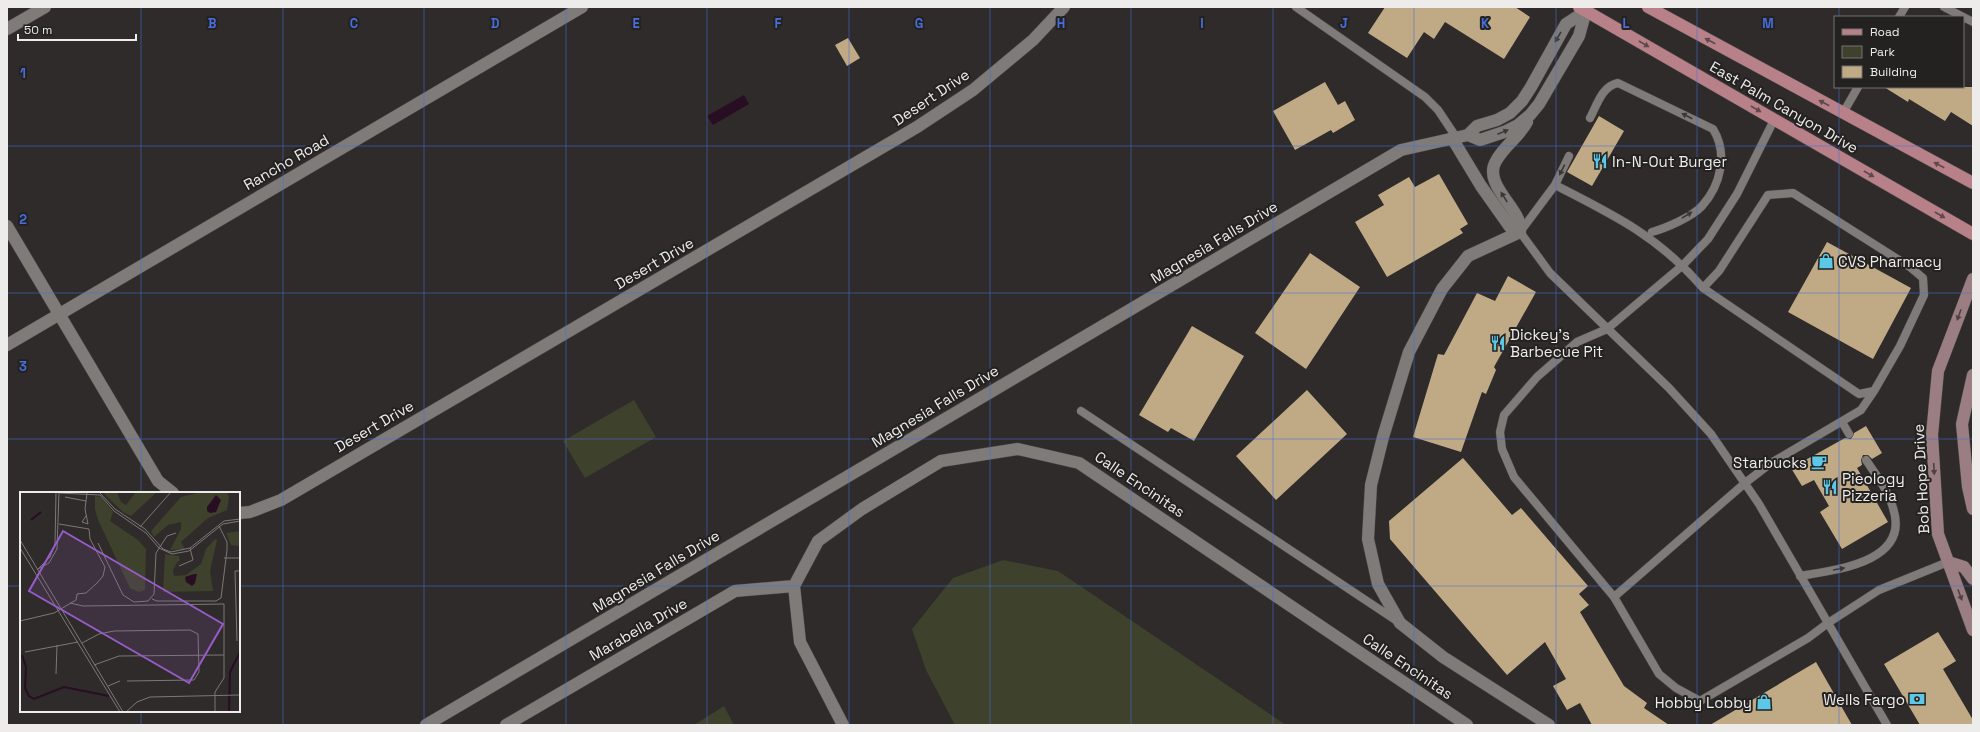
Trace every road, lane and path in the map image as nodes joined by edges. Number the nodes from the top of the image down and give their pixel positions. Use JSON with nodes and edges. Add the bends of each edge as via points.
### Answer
{"nodes":[{"id":1,"x":44,"y":7,"type":"edge"},
{"id":2,"x":582,"y":7,"type":"edge"},
{"id":3,"x":1064,"y":7,"type":"edge"},
{"id":4,"x":1296,"y":7,"type":"edge"},
{"id":5,"x":1648,"y":7,"type":"edge"},
{"id":6,"x":1905,"y":7,"type":"edge"},
{"id":7,"x":1944,"y":7,"type":"edge"},
{"id":8,"x":1584,"y":8,"type":"edge"},
{"id":9,"x":1900,"y":16,"type":"edge"},
{"id":10,"x":1961,"y":16,"type":"edge"},
{"id":11,"x":1964,"y":17,"type":"edge"},
{"id":12,"x":1973,"y":22,"type":"edge"},
{"id":13,"x":7,"y":29,"type":"edge"},
{"id":14,"x":1857,"y":88,"type":"edge"},
{"id":15,"x":1533,"y":112,"type":"junction"},
{"id":16,"x":1843,"y":113,"type":"junction"},
{"id":17,"x":1590,"y":118,"type":"dead end"},
{"id":18,"x":1774,"y":120,"type":"junction"},
{"id":19,"x":1468,"y":135,"type":"junction"},
{"id":20,"x":1454,"y":138,"type":"junction"},
{"id":21,"x":1569,"y":156,"type":"dead end"},
{"id":22,"x":1973,"y":183,"type":"edge"},
{"id":23,"x":1555,"y":185,"type":"junction"},
{"id":24,"x":7,"y":226,"type":"edge"},
{"id":25,"x":1520,"y":232,"type":"junction"},
{"id":26,"x":1652,"y":232,"type":"dead end"},
{"id":27,"x":1973,"y":234,"type":"edge"},
{"id":28,"x":1683,"y":265,"type":"junction"},
{"id":29,"x":1973,"y":279,"type":"edge"},
{"id":30,"x":1703,"y":288,"type":"junction"},
{"id":31,"x":60,"y":314,"type":"junction"},
{"id":32,"x":1607,"y":329,"type":"junction"},
{"id":33,"x":7,"y":346,"type":"edge"},
{"id":34,"x":1973,"y":375,"type":"edge"},
{"id":35,"x":1874,"y":391,"type":"junction"},
{"id":36,"x":1081,"y":411,"type":"dead end"},
{"id":37,"x":1842,"y":422,"type":"junction"},
{"id":38,"x":1850,"y":434,"type":"dead end"},
{"id":39,"x":1866,"y":460,"type":"dead end"},
{"id":40,"x":1745,"y":483,"type":"junction"},
{"id":41,"x":172,"y":492,"type":"edge"},
{"id":42,"x":1973,"y":509,"type":"edge"},
{"id":43,"x":240,"y":512,"type":"edge"},
{"id":44,"x":1948,"y":562,"type":"junction"},
{"id":45,"x":1800,"y":576,"type":"junction"},
{"id":46,"x":1973,"y":579,"type":"edge"},
{"id":47,"x":794,"y":586,"type":"junction"},
{"id":48,"x":1614,"y":597,"type":"junction"},
{"id":49,"x":1400,"y":623,"type":"junction"},
{"id":50,"x":1828,"y":623,"type":"junction"},
{"id":51,"x":1973,"y":630,"type":"edge"},
{"id":52,"x":426,"y":725,"type":"edge"},
{"id":53,"x":506,"y":725,"type":"edge"},
{"id":54,"x":843,"y":725,"type":"edge"},
{"id":55,"x":1468,"y":725,"type":"edge"},
{"id":56,"x":1549,"y":725,"type":"edge"},
{"id":57,"x":1887,"y":725,"type":"edge"}],
"edges":[{"from":1,"to":13,"type":"street"},
{"from":2,"to":31,"type":"street","name":"Rancho Road"},
{"from":3,"to":43,"type":"street","name":"Desert Drive","via":[[1033,40],[973,90],[917,127],[281,500],[250,512]]},
{"from":4,"to":20,"type":"lane","via":[[1425,97],[1438,110]]},
{"from":16,"to":5,"type":"main road","name":"East Palm Canyon Drive","one_way":true},
{"from":6,"to":9,"type":"lane"},
{"from":7,"to":10,"type":"lane"},
{"from":8,"to":15,"type":"street","name":"Magnesia Falls Drive","via":[[1579,36]]},
{"from":8,"to":18,"type":"main road","name":"East Palm Canyon Drive","one_way":true},
{"from":8,"to":19,"type":"street","name":"Magnesia Falls Drive","one_way":true,"via":[[1566,24],[1522,101],[1510,113],[1477,126]]},
{"from":11,"to":12,"type":"lane"},
{"from":14,"to":16,"type":"lane"},
{"from":19,"to":15,"type":"street","name":"Magnesia Falls Drive","one_way":true,"via":[[1480,140],[1504,132],[1518,125]]},
{"from":25,"to":15,"type":"street","one_way":true,"via":[[1519,220],[1495,182],[1494,166]]},
{"from":22,"to":16,"type":"main road","name":"East Palm Canyon Drive","one_way":true},
{"from":26,"to":17,"type":"lane","one_way":true,"via":[[1671,226],[1701,207],[1716,185],[1722,163],[1718,138],[1713,129],[1618,83],[1604,90]]},
{"from":18,"to":27,"type":"main road","name":"East Palm Canyon Drive","one_way":true},
{"from":18,"to":28,"type":"lane","via":[[1737,194],[1708,239]]},
{"from":19,"to":20,"type":"street","name":"Magnesia Falls Drive"},
{"from":20,"to":25,"type":"street","via":[[1481,186],[1510,227]]},
{"from":20,"to":52,"type":"street","name":"Magnesia Falls Drive","via":[[1401,150]]},
{"from":21,"to":23,"type":"lane","one_way":true},
{"from":23,"to":25,"type":"lane"},
{"from":23,"to":28,"type":"lane","via":[[1616,216],[1649,237]]},
{"from":24,"to":31,"type":"street"},
{"from":25,"to":32,"type":"lane","via":[[1550,273]]},
{"from":25,"to":49,"type":"street","via":[[1468,256],[1442,289],[1409,352],[1382,437],[1371,485],[1368,539],[1378,584]]},
{"from":28,"to":30,"type":"lane"},
{"from":28,"to":32,"type":"lane"},
{"from":29,"to":44,"type":"main road","name":"Bob Hope Drive","one_way":true,"via":[[1938,371],[1932,435],[1938,534]]},
{"from":30,"to":35,"type":"lane","via":[[1860,394]]},
{"from":30,"to":35,"type":"lane","via":[[1719,271],[1768,195],[1793,193],[1910,267],[1923,278],[1924,294],[1900,346]]},
{"from":31,"to":33,"type":"street","name":"Rancho Road"},
{"from":31,"to":41,"type":"street","via":[[158,481]]},
{"from":32,"to":40,"type":"lane","via":[[1669,388],[1711,434]]},
{"from":32,"to":48,"type":"lane","via":[[1577,342],[1537,377],[1504,415],[1500,432],[1502,449],[1514,477]]},
{"from":34,"to":42,"type":"main road","via":[[1962,424],[1968,487]]},
{"from":35,"to":37,"type":"lane","via":[[1861,410]]},
{"from":36,"to":49,"type":"lane"},
{"from":37,"to":38,"type":"lane"},
{"from":37,"to":40,"type":"lane","via":[[1771,463]]},
{"from":45,"to":39,"type":"lane","one_way":true,"via":[[1852,567],[1868,560],[1890,542],[1896,530],[1896,518],[1889,497]]},
{"from":40,"to":45,"type":"lane"},
{"from":40,"to":48,"type":"lane"},
{"from":44,"to":46,"type":"main road","via":[[1964,566]]},
{"from":44,"to":50,"type":"lane","via":[[1879,590]]},
{"from":44,"to":51,"type":"main road","name":"Bob Hope Drive","one_way":true},
{"from":45,"to":50,"type":"lane"},
{"from":47,"to":53,"type":"street","name":"Marabella Drive","via":[[735,591]]},
{"from":47,"to":54,"type":"street","via":[[800,642]]},
{"from":47,"to":55,"type":"street","name":"Calle Encinitas","via":[[818,541],[862,509],[941,461],[1018,449],[1079,462]]},
{"from":48,"to":50,"type":"lane","via":[[1659,674],[1676,688],[1700,701],[1808,638]]},
{"from":49,"to":56,"type":"street","via":[[1444,657]]},
{"from":50,"to":57,"type":"lane"}]}
